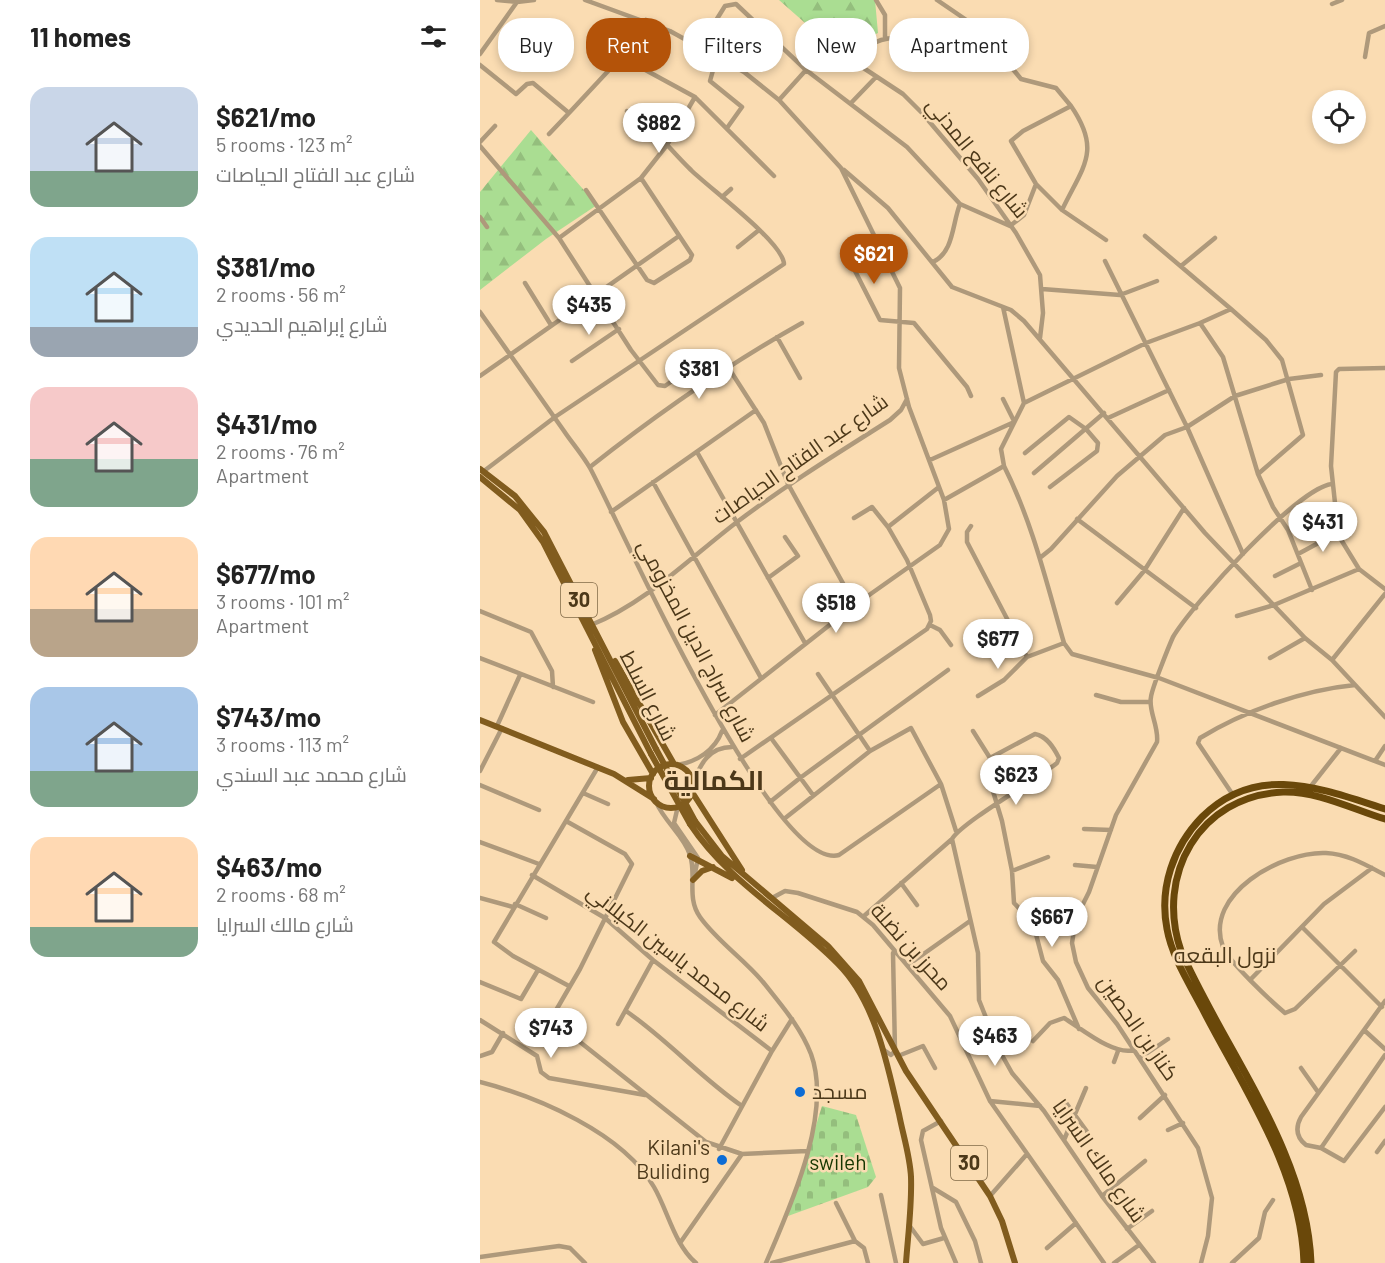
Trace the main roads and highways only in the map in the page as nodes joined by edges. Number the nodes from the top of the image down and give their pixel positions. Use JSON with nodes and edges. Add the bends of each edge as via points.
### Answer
{"nodes":[{"id":1,"x":481,"y":472,"type":"edge"},
{"id":2,"x":592,"y":641,"type":"junction"},
{"id":3,"x":602,"y":644,"type":"junction"},
{"id":4,"x":480,"y":720,"type":"edge"},
{"id":5,"x":654,"y":752,"type":"junction"},
{"id":6,"x":675,"y":765,"type":"junction"},
{"id":7,"x":652,"y":776,"type":"junction"},
{"id":8,"x":624,"y":780,"type":"junction"},
{"id":9,"x":692,"y":792,"type":"junction"},
{"id":10,"x":655,"y":800,"type":"junction"},
{"id":11,"x":1385,"y":809,"type":"edge"},
{"id":12,"x":1385,"y":819,"type":"edge"},
{"id":13,"x":692,"y":823,"type":"junction"},
{"id":14,"x":690,"y":856,"type":"road end"},
{"id":15,"x":713,"y":867,"type":"junction"},
{"id":16,"x":747,"y":878,"type":"junction"},
{"id":17,"x":693,"y":882,"type":"road end"},
{"id":18,"x":744,"y":887,"type":"junction"},
{"id":19,"x":906,"y":1071,"type":"junction"},
{"id":20,"x":889,"y":1075,"type":"junction"},
{"id":21,"x":906,"y":1263,"type":"edge"},
{"id":22,"x":1015,"y":1263,"type":"edge"},
{"id":23,"x":1304,"y":1263,"type":"edge"},
{"id":24,"x":1311,"y":1263,"type":"edge"}],
"edges":[{"from":1,"to":2,"type":"main road","name":"شارع السلط","number":"30","via":[[538,533]]},
{"from":1,"to":3,"type":"main road","name":"شارع السلط","number":"30","via":[[521,502],[544,532]]},
{"from":2,"to":5,"type":"main road","name":"شارع السلط","number":"30"},
{"from":2,"to":7,"type":"main road","via":[[613,698]]},
{"from":3,"to":5,"type":"main road","name":"شارع السلط","number":"30"},
{"from":3,"to":6,"type":"main road"},
{"from":4,"to":8,"type":"main road"},
{"from":5,"to":13,"type":"main road","name":"شارع السلط","number":"30","bridge":true},
{"from":6,"to":7,"type":"main road","via":[[662,766]]},
{"from":6,"to":9,"type":"main road","via":[[689,774]]},
{"from":7,"to":8,"type":"main road"},
{"from":7,"to":10,"type":"main road","via":[[649,787]]},
{"from":8,"to":10,"type":"main road"},
{"from":9,"to":10,"type":"main road","via":[[678,806],[666,807]]},
{"from":9,"to":16,"type":"main road"},
{"from":11,"to":23,"type":"highway","via":[[1311,786],[1277,784],[1251,788],[1233,795],[1202,818],[1179,848],[1167,880],[1166,922],[1177,960],[1284,1170],[1300,1227]]},
{"from":12,"to":24,"type":"highway","via":[[1302,793],[1283,792],[1249,799],[1225,810],[1199,832],[1185,854],[1173,894],[1174,924],[1181,951],[1292,1173],[1305,1218]]},
{"from":13,"to":16,"type":"main road","name":"شارع السلط","number":"30"},
{"from":13,"to":18,"type":"main road","name":"شارع السلط","number":"30","via":[[710,852]]},
{"from":14,"to":15,"type":"main road"},
{"from":15,"to":17,"type":"main road","via":[[702,871]]},
{"from":15,"to":18,"type":"main road"},
{"from":16,"to":19,"type":"main road","name":"شارع السلط","number":"30","via":[[828,946],[852,972],[867,993]]},
{"from":18,"to":20,"type":"main road","name":"شارع السلط","number":"30","via":[[813,941],[849,976],[867,1007]]},
{"from":19,"to":20,"type":"main road","via":[[894,1069]]},
{"from":19,"to":22,"type":"main road","number":"30","via":[[990,1196]]},
{"from":20,"to":21,"type":"main road","number":"30","via":[[909,1159]]}]}
